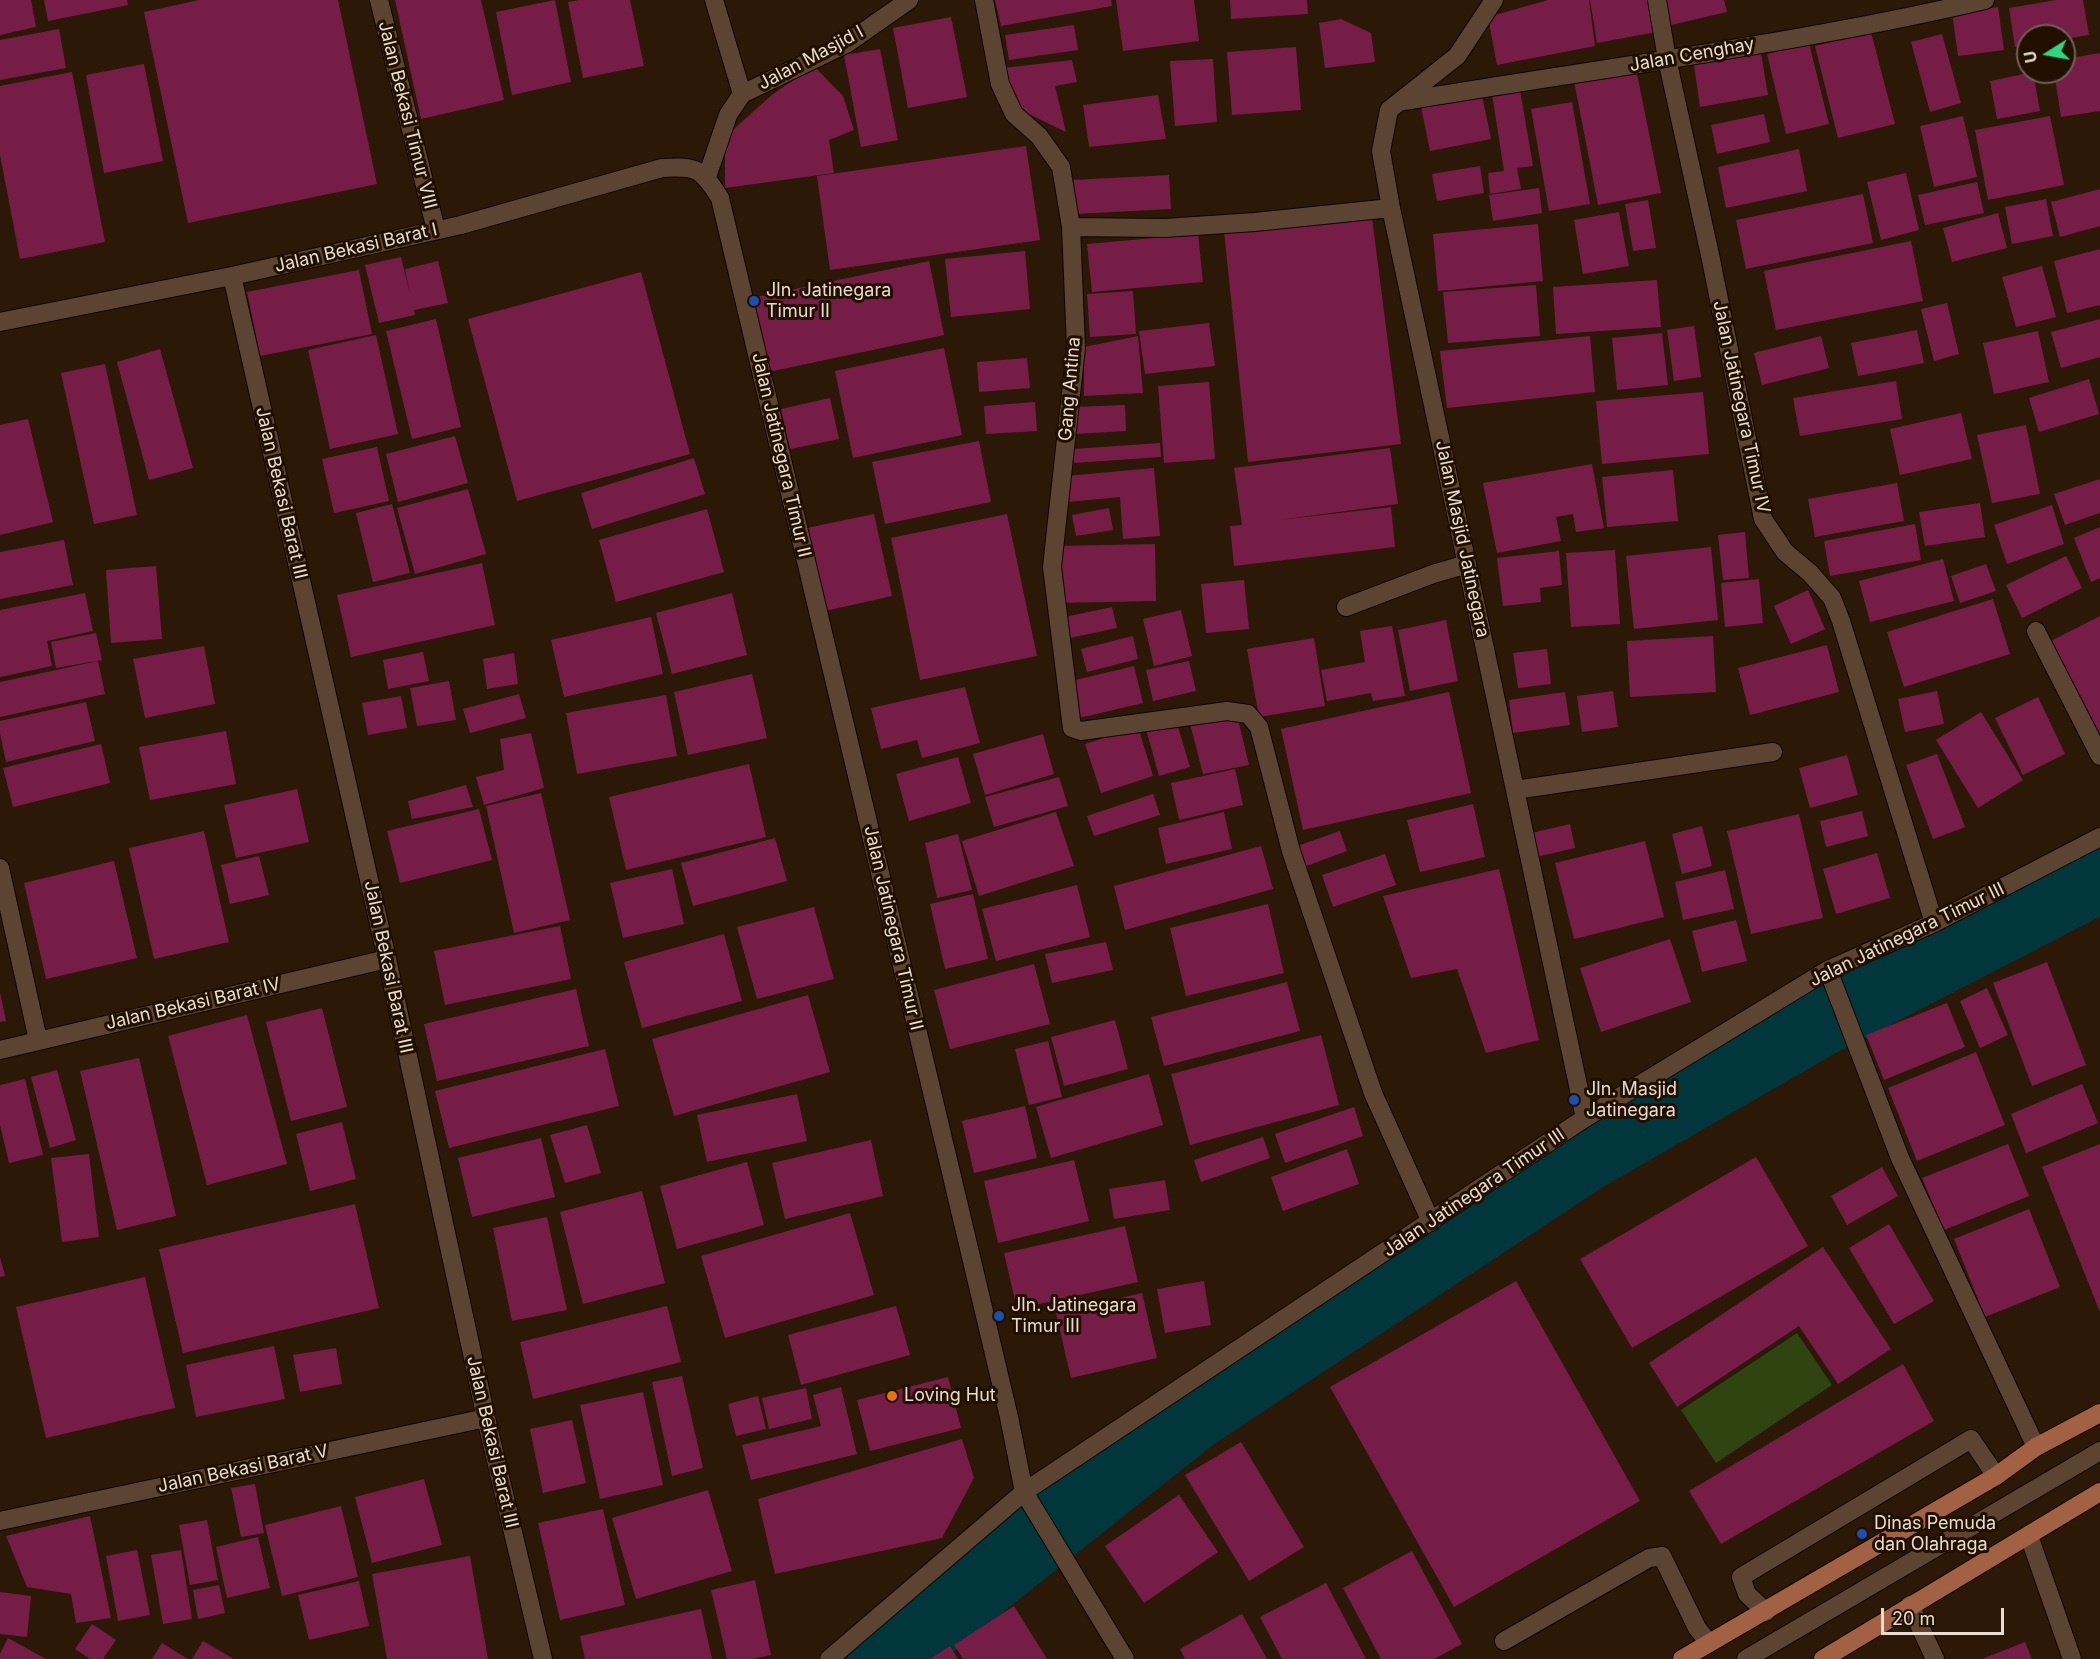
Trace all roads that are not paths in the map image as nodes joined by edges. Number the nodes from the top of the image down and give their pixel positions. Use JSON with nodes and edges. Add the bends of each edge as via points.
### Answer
{"nodes":[{"id":1,"x":379,"y":0,"type":"edge"},
{"id":2,"x":714,"y":0,"type":"edge"},
{"id":3,"x":909,"y":0,"type":"edge"},
{"id":4,"x":984,"y":0,"type":"edge"},
{"id":5,"x":1494,"y":0,"type":"edge"},
{"id":6,"x":1657,"y":0,"type":"edge"},
{"id":7,"x":1985,"y":0,"type":"edge"},
{"id":8,"x":1908,"y":9,"type":"edge"},
{"id":9,"x":1667,"y":59,"type":"junction"},
{"id":10,"x":742,"y":94,"type":"junction"},
{"id":11,"x":1398,"y":102,"type":"junction"},
{"id":12,"x":707,"y":177,"type":"junction"},
{"id":13,"x":1391,"y":208,"type":"junction"},
{"id":14,"x":1071,"y":227,"type":"junction"},
{"id":15,"x":436,"y":230,"type":"junction"},
{"id":16,"x":232,"y":276,"type":"junction"},
{"id":17,"x":0,"y":322,"type":"edge"},
{"id":18,"x":1467,"y":564,"type":"junction"},
{"id":19,"x":1346,"y":607,"type":"dead end"},
{"id":20,"x":2036,"y":631,"type":"dead end"},
{"id":21,"x":1773,"y":752,"type":"dead end"},
{"id":22,"x":2100,"y":756,"type":"edge"},
{"id":23,"x":1515,"y":790,"type":"junction"},
{"id":24,"x":2100,"y":837,"type":"edge"},
{"id":25,"x":0,"y":868,"type":"edge"},
{"id":26,"x":1934,"y":923,"type":"junction"},
{"id":27,"x":387,"y":959,"type":"junction"},
{"id":28,"x":1831,"y":976,"type":"junction"},
{"id":29,"x":38,"y":1040,"type":"junction"},
{"id":30,"x":0,"y":1050,"type":"edge"},
{"id":31,"x":1585,"y":1118,"type":"junction"},
{"id":32,"x":1431,"y":1222,"type":"junction"},
{"id":33,"x":2100,"y":1413,"type":"edge"},
{"id":34,"x":486,"y":1418,"type":"junction"},
{"id":35,"x":2036,"y":1447,"type":"junction"},
{"id":36,"x":2100,"y":1451,"type":"edge"},
{"id":37,"x":1996,"y":1476,"type":"junction"},
{"id":38,"x":2100,"y":1492,"type":"edge"},
{"id":39,"x":1028,"y":1498,"type":"junction"},
{"id":40,"x":0,"y":1521,"type":"edge"},
{"id":41,"x":2029,"y":1536,"type":"junction"},
{"id":42,"x":1910,"y":1605,"type":"junction"},
{"id":43,"x":1766,"y":1612,"type":"junction"},
{"id":44,"x":1504,"y":1641,"type":"dead end"},
{"id":45,"x":1709,"y":1643,"type":"junction"},
{"id":46,"x":1825,"y":1658,"type":"edge"},
{"id":47,"x":543,"y":1659,"type":"edge"},
{"id":48,"x":830,"y":1659,"type":"edge"},
{"id":49,"x":1125,"y":1659,"type":"edge"},
{"id":50,"x":1682,"y":1659,"type":"edge"},
{"id":51,"x":1746,"y":1659,"type":"edge"},
{"id":52,"x":1935,"y":1659,"type":"edge"},
{"id":53,"x":2072,"y":1659,"type":"edge"}],
"edges":[{"from":1,"to":15,"type":"street","name":"Jalan Bekasi Timur VIII"},
{"from":2,"to":10,"type":"street","name":"Jalan Masjid I"},
{"from":3,"to":10,"type":"street","name":"Jalan Masjid I","via":[[846,44]]},
{"from":4,"to":14,"type":"street","name":"Gang Antina","via":[[1000,84],[1014,114],[1039,136],[1060,167]]},
{"from":5,"to":11,"type":"street","name":"Jalan Masjid Jatinegara","via":[[1457,56]]},
{"from":6,"to":9,"type":"street","name":"Jalan Jatinegara Timur IV"},
{"from":7,"to":8,"type":"street","name":"Jalan Cenghay"},
{"from":8,"to":9,"type":"street","name":"Jalan Cenghay"},
{"from":9,"to":11,"type":"street","name":"Jalan Cenghay"},
{"from":9,"to":26,"type":"street","name":"Jalan Jatinegara Timur IV","via":[[1763,519],[1785,552],[1832,598]]},
{"from":10,"to":12,"type":"street","name":"Jalan Masjid I","via":[[728,115]]},
{"from":11,"to":13,"type":"street","name":"Jalan Masjid Jatinegara","via":[[1389,111],[1381,151]]},
{"from":12,"to":15,"type":"street","name":"Jalan Bekasi Barat I","via":[[688,167],[662,168]]},
{"from":12,"to":39,"type":"street","name":"Jalan Jatinegara Timur II","via":[[720,198]]},
{"from":13,"to":14,"type":"street","via":[[1165,228]]},
{"from":13,"to":18,"type":"street","name":"Jalan Masjid Jatinegara"},
{"from":14,"to":32,"type":"street","name":"Gang Antina","via":[[1076,348],[1052,567],[1072,728],[1081,731],[1227,711],[1248,714],[1259,727],[1292,851],[1373,1093]]},
{"from":15,"to":16,"type":"street","name":"Jalan Bekasi Barat I"},
{"from":16,"to":17,"type":"street","name":"Jalan Bekasi Barat I"},
{"from":16,"to":27,"type":"street","name":"Jalan Bekasi Barat III"},
{"from":18,"to":19,"type":"street"},
{"from":18,"to":23,"type":"street","name":"Jalan Masjid Jatinegara"},
{"from":20,"to":22,"type":"street"},
{"from":21,"to":23,"type":"street"},
{"from":23,"to":31,"type":"street","name":"Jalan Masjid Jatinegara"},
{"from":24,"to":26,"type":"street","name":"Jalan Jatinegara Timur III"},
{"from":25,"to":29,"type":"street"},
{"from":26,"to":28,"type":"street","name":"Jalan Jatinegara Timur III"},
{"from":27,"to":29,"type":"street","name":"Jalan Bekasi Barat IV"},
{"from":27,"to":34,"type":"street","name":"Jalan Bekasi Barat III"},
{"from":28,"to":31,"type":"street","name":"Jalan Jatinegara Timur III"},
{"from":28,"to":35,"type":"street","via":[[1900,1158]]},
{"from":29,"to":30,"type":"street","name":"Jalan Bekasi Barat IV"},
{"from":31,"to":32,"type":"street","name":"Jalan Jatinegara Timur III"},
{"from":32,"to":39,"type":"street","name":"Jalan Jatinegara Timur III"},
{"from":33,"to":35,"type":"main road"},
{"from":34,"to":40,"type":"street","name":"Jalan Bekasi Barat V"},
{"from":34,"to":47,"type":"street","name":"Jalan Bekasi Barat III"},
{"from":35,"to":37,"type":"main road"},
{"from":36,"to":51,"type":"street"},
{"from":37,"to":43,"type":"main road"},
{"from":37,"to":43,"type":"street","via":[[1971,1438],[1741,1577],[1748,1594]]},
{"from":38,"to":41,"type":"main road"},
{"from":39,"to":48,"type":"street","name":"Jalan Jatinegara Timur III"},
{"from":39,"to":49,"type":"street","name":"Jalan Jatinegara Timur II"},
{"from":41,"to":42,"type":"main road"},
{"from":41,"to":53,"type":"street"},
{"from":42,"to":46,"type":"main road"},
{"from":42,"to":52,"type":"street"},
{"from":43,"to":45,"type":"main road"},
{"from":44,"to":45,"type":"street","via":[[1649,1558],[1662,1556],[1697,1628]]},
{"from":45,"to":50,"type":"main road"}]}
